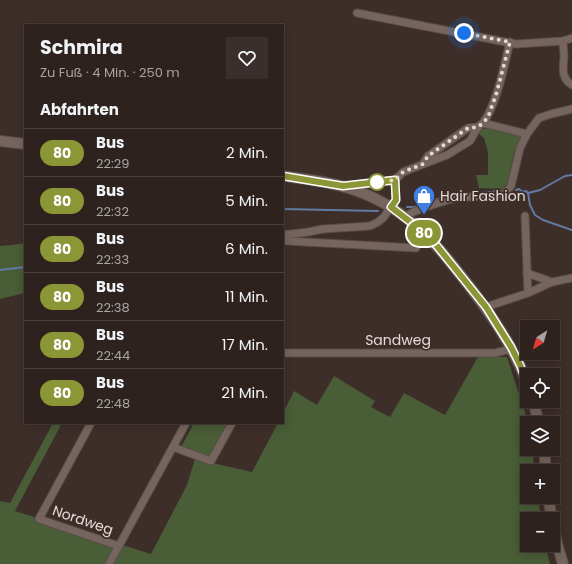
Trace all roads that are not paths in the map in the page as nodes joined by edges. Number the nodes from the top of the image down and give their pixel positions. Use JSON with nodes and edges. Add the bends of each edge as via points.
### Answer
{"nodes":[{"id":1,"x":357,"y":13,"type":"dead end"},
{"id":2,"x":572,"y":38,"type":"edge"},
{"id":3,"x":563,"y":40,"type":"junction"},
{"id":4,"x":510,"y":42,"type":"junction"},
{"id":5,"x":572,"y":85,"type":"edge"},
{"id":6,"x":572,"y":110,"type":"edge"},
{"id":7,"x":480,"y":125,"type":"junction"},
{"id":8,"x":527,"y":134,"type":"junction"},
{"id":9,"x":0,"y":141,"type":"edge"},
{"id":10,"x":24,"y":144,"type":"edge"},
{"id":11,"x":423,"y":164,"type":"junction"},
{"id":12,"x":284,"y":176,"type":"edge"},
{"id":13,"x":395,"y":180,"type":"junction"},
{"id":14,"x":343,"y":186,"type":"junction"},
{"id":15,"x":391,"y":207,"type":"junction"},
{"id":16,"x":525,"y":216,"type":"dead end"},
{"id":17,"x":405,"y":217,"type":"junction"},
{"id":18,"x":284,"y":241,"type":"edge"},
{"id":19,"x":416,"y":248,"type":"dead end"},
{"id":20,"x":526,"y":273,"type":"junction"},
{"id":21,"x":572,"y":278,"type":"edge"},
{"id":22,"x":552,"y":282,"type":"junction"},
{"id":23,"x":528,"y":293,"type":"junction"},
{"id":24,"x":486,"y":307,"type":"junction"},
{"id":25,"x":511,"y":347,"type":"junction"},
{"id":26,"x":284,"y":353,"type":"edge"},
{"id":27,"x":521,"y":368,"type":"edge"},
{"id":28,"x":90,"y":424,"type":"edge"},
{"id":29,"x":185,"y":424,"type":"edge"},
{"id":30,"x":231,"y":424,"type":"edge"},
{"id":31,"x":173,"y":447,"type":"junction"},
{"id":32,"x":119,"y":546,"type":"junction"},
{"id":33,"x":559,"y":552,"type":"edge"},
{"id":34,"x":109,"y":564,"type":"edge"},
{"id":35,"x":563,"y":564,"type":"edge"}],
"edges":[{"from":1,"to":4,"type":"street"},
{"from":2,"to":3,"type":"street"},
{"from":3,"to":4,"type":"street","via":[[516,44]]},
{"from":3,"to":5,"type":"street","via":[[563,72]]},
{"from":4,"to":7,"type":"street","via":[[496,95],[488,117]]},
{"from":6,"to":8,"type":"street","via":[[539,118]]},
{"from":7,"to":8,"type":"street"},
{"from":7,"to":11,"type":"street","via":[[468,128],[428,156]]},
{"from":7,"to":11,"type":"street","via":[[470,141]]},
{"from":8,"to":17,"type":"street","via":[[520,148],[511,186],[506,192],[494,196],[451,199]]},
{"from":9,"to":10,"type":"main road"},
{"from":11,"to":13,"type":"street","via":[[403,172]]},
{"from":12,"to":14,"type":"main road"},
{"from":13,"to":14,"type":"street"},
{"from":13,"to":15,"type":"street","via":[[396,200]]},
{"from":14,"to":15,"type":"main road"},
{"from":15,"to":17,"type":"main road"},
{"from":15,"to":18,"type":"street","via":[[384,217],[370,226],[323,229]]},
{"from":16,"to":20,"type":"street"},
{"from":17,"to":24,"type":"main road","via":[[437,246]]},
{"from":18,"to":19,"type":"street"},
{"from":20,"to":22,"type":"street"},
{"from":20,"to":23,"type":"street"},
{"from":21,"to":22,"type":"street"},
{"from":22,"to":23,"type":"street"},
{"from":23,"to":24,"type":"street"},
{"from":24,"to":25,"type":"main road"},
{"from":25,"to":26,"type":"street","name":"Sandweg","via":[[495,353]]},
{"from":25,"to":27,"type":"main road"},
{"from":28,"to":32,"type":"street","name":"Nordweg","via":[[39,519]]},
{"from":29,"to":31,"type":"street"},
{"from":30,"to":31,"type":"street","via":[[211,461]]},
{"from":31,"to":32,"type":"street"},
{"from":32,"to":34,"type":"street"},
{"from":33,"to":35,"type":"main road"}]}
